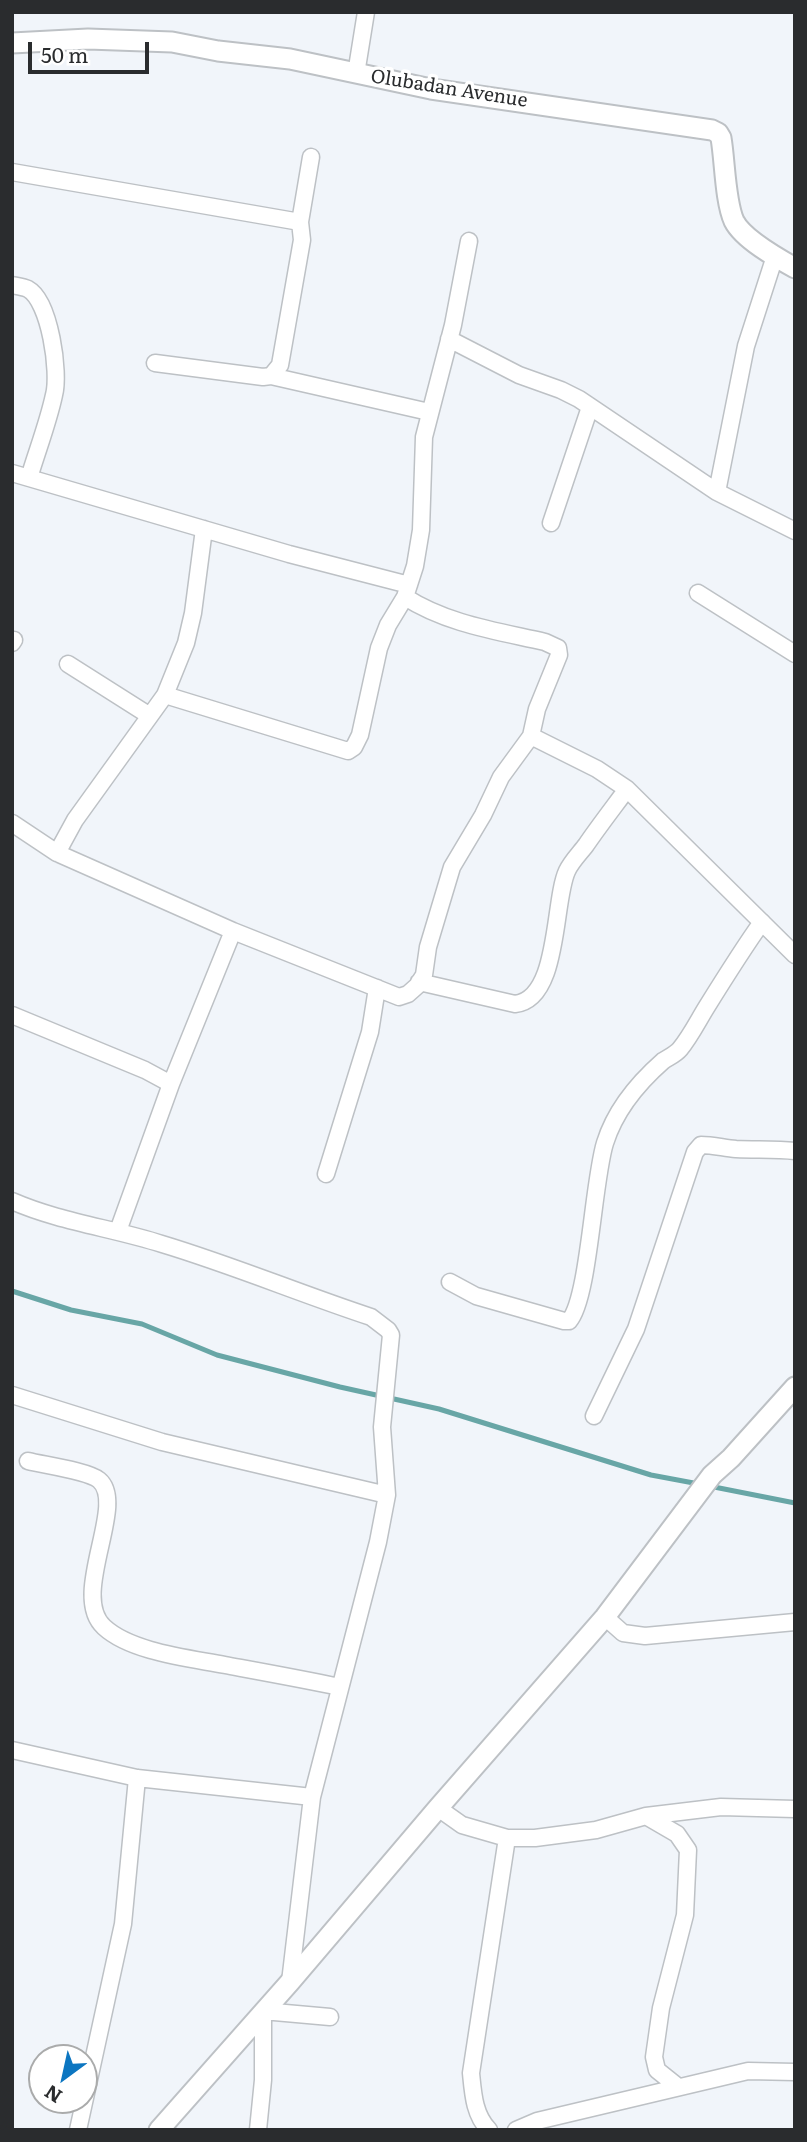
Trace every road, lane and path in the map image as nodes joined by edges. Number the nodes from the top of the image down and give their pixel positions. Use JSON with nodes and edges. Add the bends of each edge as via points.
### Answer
{"nodes":[{"id":1,"x":366,"y":12,"type":"edge"},
{"id":2,"x":12,"y":43,"type":"edge"},
{"id":3,"x":356,"y":74,"type":"junction"},
{"id":4,"x":311,"y":157,"type":"dead end"},
{"id":5,"x":12,"y":172,"type":"edge"},
{"id":6,"x":300,"y":222,"type":"junction"},
{"id":7,"x":469,"y":241,"type":"dead end"},
{"id":8,"x":775,"y":256,"type":"junction"},
{"id":9,"x":795,"y":268,"type":"edge"},
{"id":10,"x":12,"y":285,"type":"edge"},
{"id":11,"x":449,"y":339,"type":"junction"},
{"id":12,"x":155,"y":363,"type":"dead end"},
{"id":13,"x":271,"y":376,"type":"junction"},
{"id":14,"x":590,"y":407,"type":"junction"},
{"id":15,"x":429,"y":412,"type":"junction"},
{"id":16,"x":12,"y":473,"type":"edge"},
{"id":17,"x":29,"y":478,"type":"junction"},
{"id":18,"x":717,"y":492,"type":"junction"},
{"id":19,"x":551,"y":523,"type":"dead end"},
{"id":20,"x":204,"y":529,"type":"junction"},
{"id":21,"x":795,"y":531,"type":"edge"},
{"id":22,"x":407,"y":591,"type":"junction"},
{"id":23,"x":698,"y":593,"type":"dead end"},
{"id":24,"x":795,"y":654,"type":"edge"},
{"id":25,"x":68,"y":664,"type":"dead end"},
{"id":26,"x":164,"y":695,"type":"junction"},
{"id":27,"x":150,"y":716,"type":"junction"},
{"id":28,"x":531,"y":736,"type":"junction"},
{"id":29,"x":627,"y":789,"type":"junction"},
{"id":30,"x":12,"y":823,"type":"edge"},
{"id":31,"x":57,"y":853,"type":"junction"},
{"id":32,"x":762,"y":922,"type":"junction"},
{"id":33,"x":233,"y":931,"type":"junction"},
{"id":34,"x":795,"y":955,"type":"edge"},
{"id":35,"x":419,"y":982,"type":"junction"},
{"id":36,"x":377,"y":988,"type":"junction"},
{"id":37,"x":12,"y":1014,"type":"edge"},
{"id":38,"x":172,"y":1084,"type":"junction"},
{"id":39,"x":795,"y":1151,"type":"edge"},
{"id":40,"x":326,"y":1174,"type":"dead end"},
{"id":41,"x":12,"y":1201,"type":"edge"},
{"id":42,"x":118,"y":1231,"type":"junction"},
{"id":43,"x":450,"y":1282,"type":"dead end"},
{"id":44,"x":795,"y":1387,"type":"edge"},
{"id":45,"x":12,"y":1395,"type":"edge"},
{"id":46,"x":594,"y":1416,"type":"dead end"},
{"id":47,"x":28,"y":1461,"type":"dead end"},
{"id":48,"x":387,"y":1495,"type":"junction"},
{"id":49,"x":605,"y":1617,"type":"junction"},
{"id":50,"x":795,"y":1622,"type":"edge"},
{"id":51,"x":340,"y":1687,"type":"junction"},
{"id":52,"x":12,"y":1750,"type":"edge"},
{"id":53,"x":137,"y":1778,"type":"junction"},
{"id":54,"x":312,"y":1797,"type":"junction"},
{"id":55,"x":438,"y":1808,"type":"junction"},
{"id":56,"x":795,"y":1810,"type":"edge"},
{"id":57,"x":646,"y":1816,"type":"junction"},
{"id":58,"x":507,"y":1838,"type":"junction"},
{"id":59,"x":290,"y":1982,"type":"junction"},
{"id":60,"x":263,"y":2011,"type":"junction"},
{"id":61,"x":330,"y":2017,"type":"dead end"},
{"id":62,"x":795,"y":2072,"type":"edge"},
{"id":63,"x":677,"y":2086,"type":"junction"},
{"id":64,"x":78,"y":2130,"type":"edge"},
{"id":65,"x":159,"y":2130,"type":"edge"},
{"id":66,"x":258,"y":2130,"type":"edge"},
{"id":67,"x":489,"y":2130,"type":"edge"},
{"id":68,"x":516,"y":2130,"type":"edge"}],
"edges":[{"from":1,"to":3,"type":"street"},
{"from":2,"to":3,"type":"street","name":"Olubadan Avenue","via":[[89,39],[172,43],[290,59]]},
{"from":3,"to":8,"type":"street","name":"Olubadan Avenue","via":[[712,130],[721,138],[735,223]]},
{"from":4,"to":6,"type":"street"},
{"from":5,"to":6,"type":"street"},
{"from":6,"to":13,"type":"street","via":[[302,240],[280,365]]},
{"from":7,"to":11,"type":"street"},
{"from":8,"to":9,"type":"street","name":"Olubadan Avenue"},
{"from":8,"to":18,"type":"street","via":[[746,346]]},
{"from":10,"to":17,"type":"street","via":[[28,289],[45,312],[55,370],[55,393]]},
{"from":11,"to":14,"type":"street"},
{"from":11,"to":15,"type":"street"},
{"from":12,"to":13,"type":"street"},
{"from":13,"to":15,"type":"street"},
{"from":14,"to":18,"type":"street"},
{"from":14,"to":19,"type":"street"},
{"from":15,"to":22,"type":"street","via":[[421,530]]},
{"from":16,"to":17,"type":"street"},
{"from":17,"to":20,"type":"street"},
{"from":18,"to":21,"type":"street"},
{"from":20,"to":22,"type":"street"},
{"from":20,"to":26,"type":"street","via":[[189,633]]},
{"from":22,"to":26,"type":"street","via":[[379,648],[360,735],[348,751]]},
{"from":22,"to":28,"type":"street","via":[[425,610],[558,648]]},
{"from":23,"to":24,"type":"street"},
{"from":25,"to":27,"type":"street"},
{"from":26,"to":27,"type":"street"},
{"from":27,"to":31,"type":"street","via":[[75,820]]},
{"from":28,"to":29,"type":"street"},
{"from":28,"to":35,"type":"street","via":[[501,777],[452,867]]},
{"from":29,"to":32,"type":"street"},
{"from":29,"to":35,"type":"street","via":[[566,872],[544,977],[529,999],[515,1004]]},
{"from":30,"to":31,"type":"street"},
{"from":31,"to":33,"type":"street"},
{"from":32,"to":34,"type":"street"},
{"from":32,"to":43,"type":"street","via":[[680,1050],[629,1096],[615,1121],[605,1143],[594,1196],[580,1296],[569,1321],[476,1296]]},
{"from":33,"to":36,"type":"street"},
{"from":33,"to":38,"type":"street"},
{"from":35,"to":36,"type":"street","via":[[399,997]]},
{"from":36,"to":40,"type":"street","via":[[370,1032]]},
{"from":37,"to":38,"type":"street"},
{"from":38,"to":42,"type":"street"},
{"from":39,"to":46,"type":"street","via":[[701,1145],[695,1152],[636,1329]]},
{"from":41,"to":42,"type":"street","via":[[86,1226]]},
{"from":42,"to":48,"type":"street","via":[[371,1317],[388,1330],[382,1427]]},
{"from":44,"to":49,"type":"street","via":[[712,1475]]},
{"from":45,"to":48,"type":"street","via":[[162,1442]]},
{"from":47,"to":51,"type":"street","via":[[87,1474],[106,1487],[91,1602],[96,1619],[111,1633],[162,1652]]},
{"from":48,"to":51,"type":"street"},
{"from":49,"to":50,"type":"street","via":[[623,1633],[645,1636]]},
{"from":49,"to":55,"type":"street"},
{"from":51,"to":54,"type":"street"},
{"from":52,"to":53,"type":"street"},
{"from":53,"to":54,"type":"street"},
{"from":53,"to":64,"type":"street","via":[[123,1924]]},
{"from":54,"to":59,"type":"street"},
{"from":55,"to":58,"type":"street","via":[[462,1825]]},
{"from":55,"to":59,"type":"street"},
{"from":56,"to":57,"type":"street","via":[[721,1807]]},
{"from":57,"to":58,"type":"street","via":[[596,1830]]},
{"from":57,"to":63,"type":"street","via":[[677,1834],[688,1850],[685,1915],[661,2008],[654,2057],[657,2070]]},
{"from":58,"to":67,"type":"street","via":[[471,2074],[474,2099]]},
{"from":59,"to":60,"type":"street"},
{"from":60,"to":61,"type":"street"},
{"from":60,"to":65,"type":"street"},
{"from":60,"to":66,"type":"street"},
{"from":62,"to":63,"type":"street","via":[[748,2071]]},
{"from":63,"to":68,"type":"street"}]}
